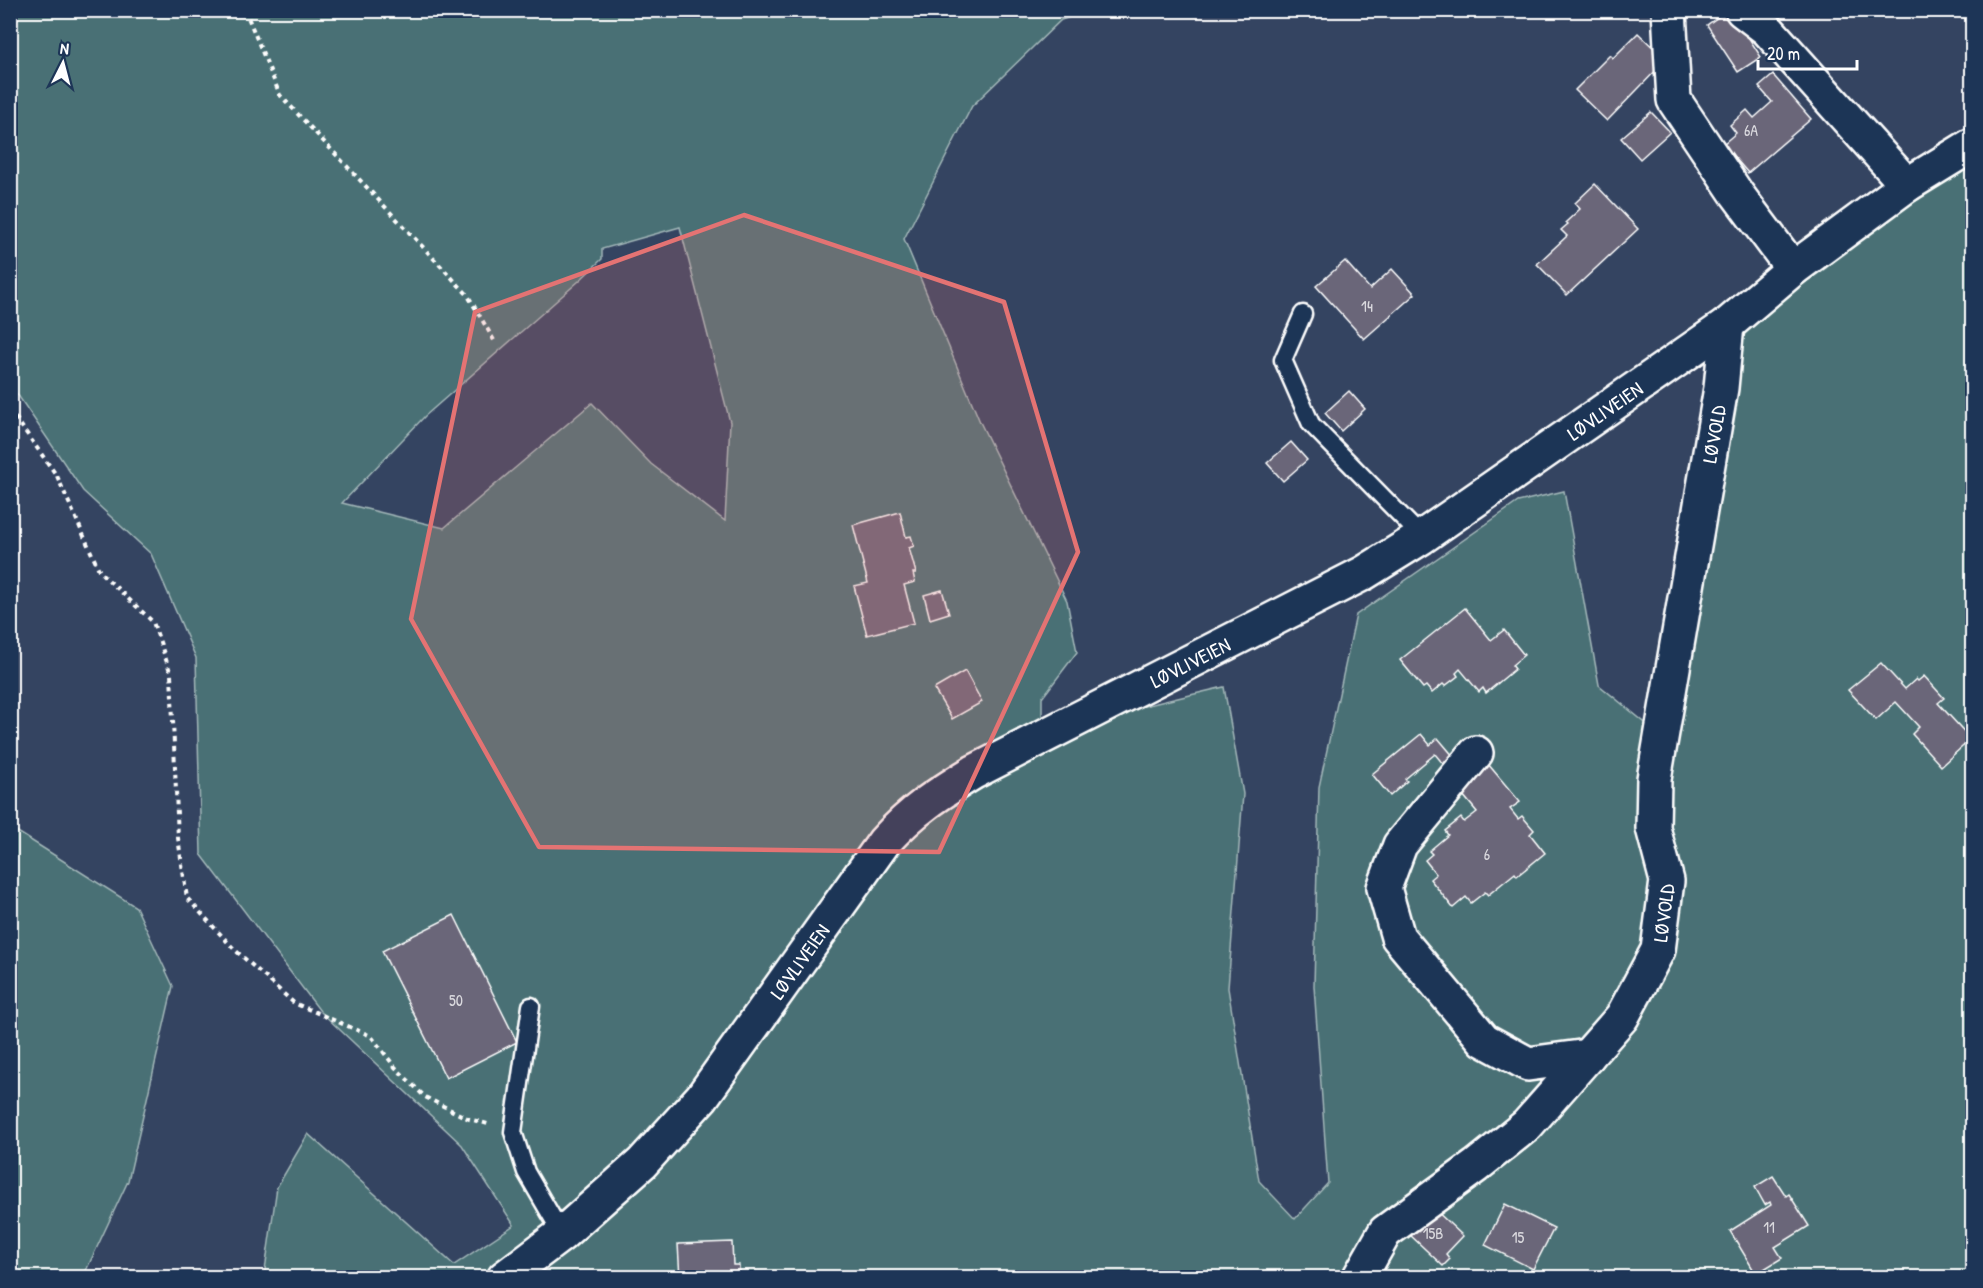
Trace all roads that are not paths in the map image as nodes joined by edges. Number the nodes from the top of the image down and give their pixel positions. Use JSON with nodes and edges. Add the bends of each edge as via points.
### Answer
{"nodes":[{"id":1,"x":1669,"y":10,"type":"edge"},
{"id":2,"x":1742,"y":10,"type":"edge"},
{"id":3,"x":1972,"y":145,"type":"edge"},
{"id":4,"x":1907,"y":185,"type":"junction"},
{"id":5,"x":1793,"y":268,"type":"junction"},
{"id":6,"x":1303,"y":314,"type":"dead end"},
{"id":7,"x":1727,"y":325,"type":"junction"},
{"id":8,"x":1422,"y":537,"type":"junction"},
{"id":9,"x":1476,"y":753,"type":"dead end"},
{"id":10,"x":531,"y":1006,"type":"dead end"},
{"id":11,"x":1588,"y":1056,"type":"junction"},
{"id":12,"x":562,"y":1234,"type":"junction"},
{"id":13,"x":504,"y":1278,"type":"edge"},
{"id":14,"x":1359,"y":1278,"type":"edge"}],
"edges":[{"from":1,"to":5,"type":"street","via":[[1674,100]]},
{"from":2,"to":4,"type":"street","via":[[1767,29]]},
{"from":3,"to":4,"type":"street","name":"LØVLIVEIEN"},
{"from":4,"to":5,"type":"street","name":"LØVLIVEIEN"},
{"from":5,"to":7,"type":"street","name":"LØVLIVEIEN"},
{"from":6,"to":8,"type":"lane","via":[[1283,360],[1311,424]]},
{"from":7,"to":8,"type":"street","name":"LØVLIVEIEN"},
{"from":7,"to":11,"type":"street","name":"LØVOLD","via":[[1721,388],[1654,779],[1653,828],[1667,881],[1658,950],[1622,1017]]},
{"from":8,"to":12,"type":"street","name":"LØVLIVEIEN","via":[[1364,573],[974,772],[928,800],[884,842],[702,1097],[642,1163]]},
{"from":9,"to":11,"type":"street","via":[[1400,845],[1384,888],[1398,937],[1484,1040],[1528,1064]]},
{"from":10,"to":12,"type":"lane","via":[[513,1132],[526,1172]]},
{"from":11,"to":14,"type":"street","name":"LØVOLD","via":[[1527,1125],[1385,1232]]},
{"from":12,"to":13,"type":"street","name":"LØVLIVEIEN"}]}
